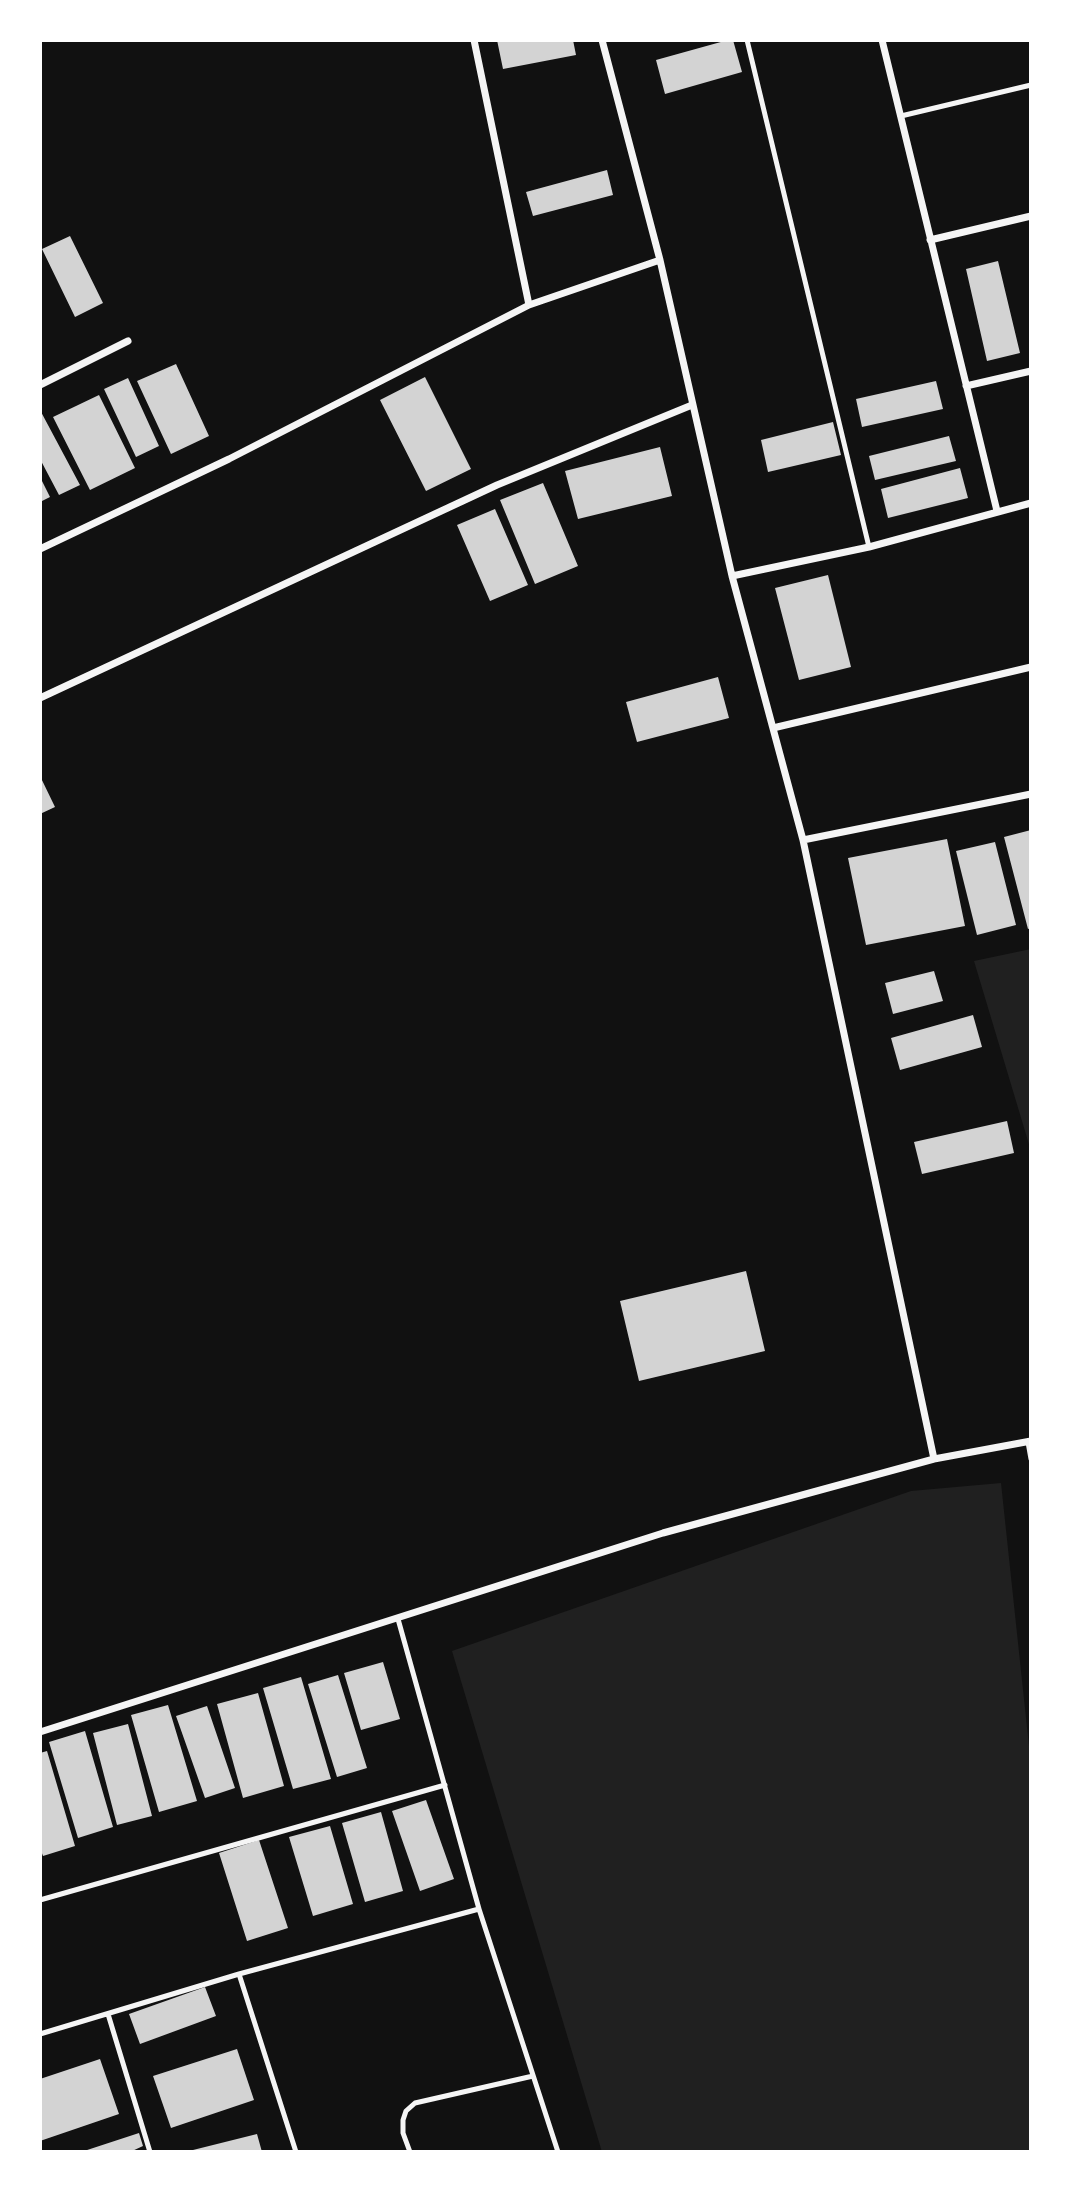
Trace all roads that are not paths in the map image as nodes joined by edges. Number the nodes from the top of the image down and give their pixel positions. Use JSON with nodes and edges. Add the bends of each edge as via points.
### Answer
{"nodes":[{"id":1,"x":474,"y":40,"type":"edge"},
{"id":2,"x":602,"y":40,"type":"edge"},
{"id":3,"x":747,"y":40,"type":"edge"},
{"id":4,"x":882,"y":40,"type":"edge"},
{"id":5,"x":1031,"y":85,"type":"edge"},
{"id":6,"x":901,"y":116,"type":"junction"},
{"id":7,"x":1031,"y":216,"type":"edge"},
{"id":8,"x":930,"y":240,"type":"junction"},
{"id":9,"x":660,"y":260,"type":"junction"},
{"id":10,"x":529,"y":305,"type":"junction"},
{"id":11,"x":128,"y":341,"type":"dead end"},
{"id":12,"x":1031,"y":371,"type":"edge"},
{"id":13,"x":40,"y":385,"type":"edge"},
{"id":14,"x":966,"y":386,"type":"junction"},
{"id":15,"x":692,"y":405,"type":"junction"},
{"id":16,"x":1031,"y":503,"type":"edge"},
{"id":17,"x":998,"y":511,"type":"junction"},
{"id":18,"x":869,"y":547,"type":"junction"},
{"id":19,"x":40,"y":549,"type":"edge"},
{"id":20,"x":732,"y":576,"type":"junction"},
{"id":21,"x":1031,"y":667,"type":"edge"},
{"id":22,"x":40,"y":698,"type":"edge"},
{"id":23,"x":773,"y":728,"type":"junction"},
{"id":24,"x":1031,"y":794,"type":"edge"},
{"id":25,"x":803,"y":841,"type":"junction"},
{"id":26,"x":1030,"y":1441,"type":"edge"},
{"id":27,"x":934,"y":1459,"type":"junction"},
{"id":28,"x":1031,"y":1459,"type":"edge"},
{"id":29,"x":398,"y":1619,"type":"junction"},
{"id":30,"x":40,"y":1732,"type":"edge"},
{"id":31,"x":445,"y":1785,"type":"junction"},
{"id":32,"x":40,"y":1900,"type":"edge"},
{"id":33,"x":479,"y":1909,"type":"junction"},
{"id":34,"x":239,"y":1975,"type":"junction"},
{"id":35,"x":108,"y":2014,"type":"junction"},
{"id":36,"x":40,"y":2034,"type":"edge"},
{"id":37,"x":533,"y":2076,"type":"junction"},
{"id":38,"x":150,"y":2152,"type":"edge"},
{"id":39,"x":296,"y":2152,"type":"edge"},
{"id":40,"x":410,"y":2152,"type":"edge"},
{"id":41,"x":558,"y":2152,"type":"edge"}],
"edges":[{"from":1,"to":10,"type":"street"},
{"from":2,"to":9,"type":"street"},
{"from":3,"to":18,"type":"lane"},
{"from":4,"to":6,"type":"street"},
{"from":5,"to":6,"type":"lane"},
{"from":6,"to":8,"type":"street"},
{"from":7,"to":8,"type":"street"},
{"from":8,"to":14,"type":"street"},
{"from":9,"to":10,"type":"street"},
{"from":9,"to":15,"type":"street"},
{"from":10,"to":19,"type":"street","via":[[229,459]]},
{"from":11,"to":13,"type":"street"},
{"from":12,"to":14,"type":"street"},
{"from":14,"to":17,"type":"street"},
{"from":15,"to":20,"type":"street"},
{"from":15,"to":22,"type":"street","via":[[496,485]]},
{"from":16,"to":17,"type":"street"},
{"from":17,"to":18,"type":"street"},
{"from":18,"to":20,"type":"street"},
{"from":20,"to":23,"type":"street"},
{"from":21,"to":23,"type":"street"},
{"from":23,"to":25,"type":"street"},
{"from":24,"to":25,"type":"street"},
{"from":25,"to":27,"type":"street"},
{"from":26,"to":27,"type":"street"},
{"from":26,"to":28,"type":"lane"},
{"from":27,"to":29,"type":"street","via":[[663,1533]]},
{"from":29,"to":30,"type":"street"},
{"from":29,"to":31,"type":"lane"},
{"from":31,"to":32,"type":"lane"},
{"from":31,"to":33,"type":"lane"},
{"from":33,"to":34,"type":"lane"},
{"from":33,"to":37,"type":"lane"},
{"from":34,"to":35,"type":"lane"},
{"from":34,"to":39,"type":"lane"},
{"from":35,"to":36,"type":"lane"},
{"from":35,"to":38,"type":"lane"},
{"from":37,"to":40,"type":"lane","via":[[415,2103],[403,2120]]},
{"from":37,"to":41,"type":"lane"}]}
